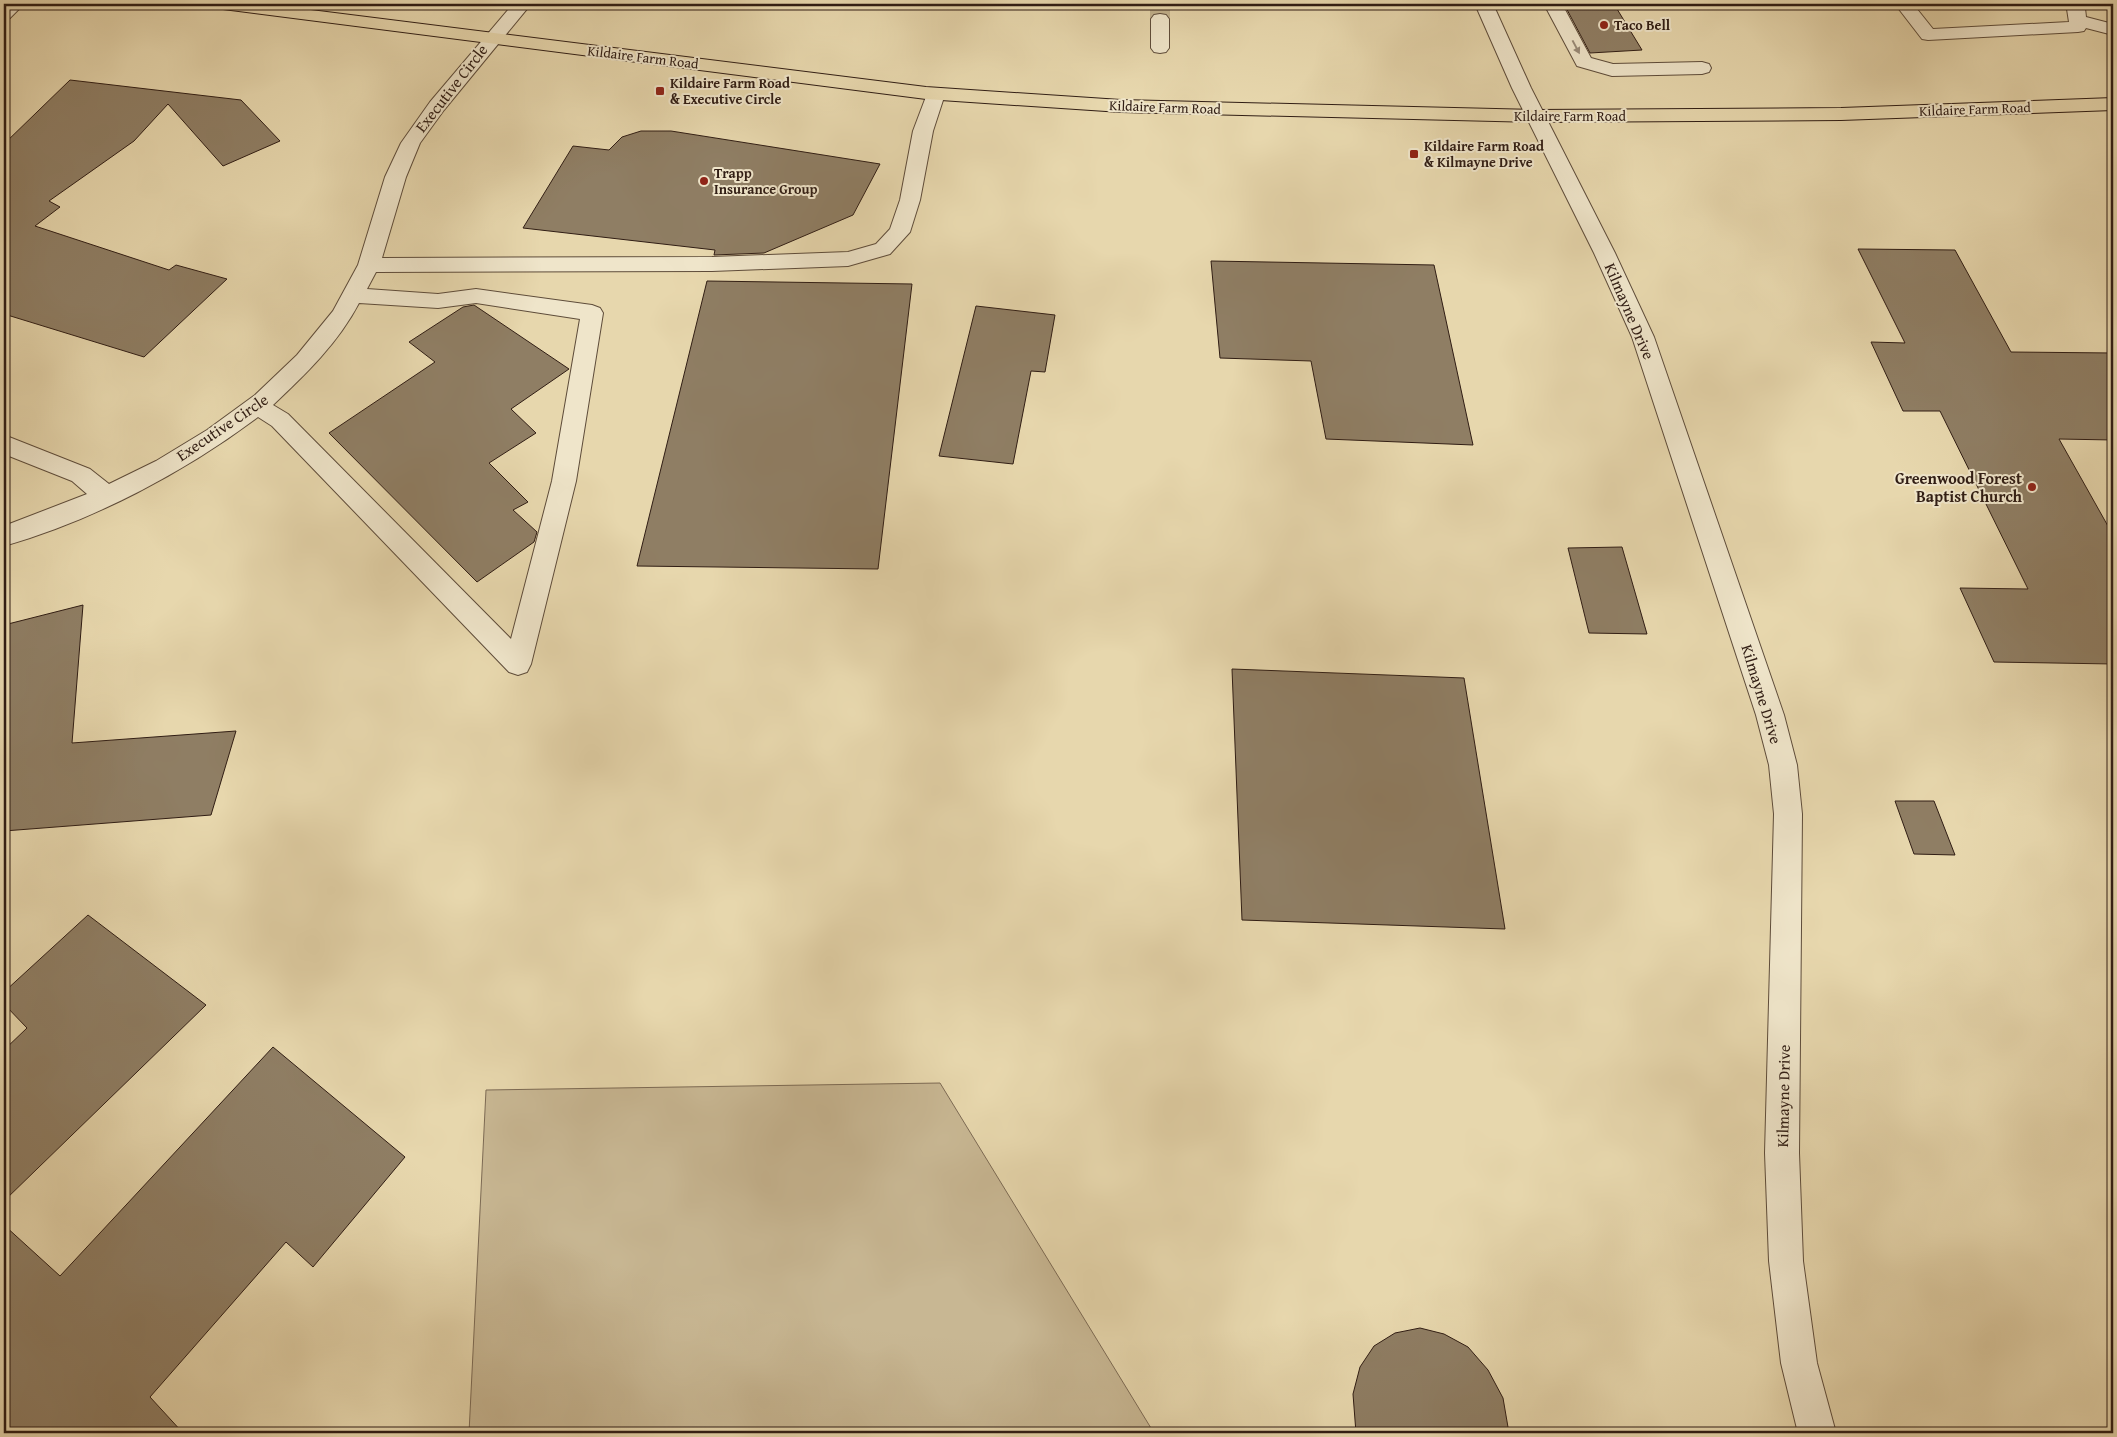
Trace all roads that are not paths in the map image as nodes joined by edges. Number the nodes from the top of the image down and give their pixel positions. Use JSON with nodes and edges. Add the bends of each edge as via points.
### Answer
{"nodes":[{"id":1,"x":15,"y":4,"type":"edge"},
{"id":2,"x":223,"y":4,"type":"edge"},
{"id":3,"x":522,"y":4,"type":"edge"},
{"id":4,"x":1484,"y":4,"type":"edge"},
{"id":5,"x":1553,"y":4,"type":"edge"},
{"id":6,"x":1904,"y":4,"type":"edge"},
{"id":7,"x":1160,"y":9,"type":"tunnel mouth"},
{"id":8,"x":2075,"y":12,"type":"edge"},
{"id":9,"x":4,"y":14,"type":"edge"},
{"id":10,"x":2113,"y":30,"type":"edge"},
{"id":11,"x":491,"y":37,"type":"junction"},
{"id":12,"x":1160,"y":48,"type":"dead end"},
{"id":13,"x":1702,"y":68,"type":"dead end"},
{"id":14,"x":936,"y":94,"type":"junction"},
{"id":15,"x":2113,"y":104,"type":"edge"},
{"id":16,"x":1537,"y":116,"type":"junction"},
{"id":17,"x":369,"y":265,"type":"junction"},
{"id":18,"x":352,"y":295,"type":"junction"},
{"id":19,"x":258,"y":406,"type":"junction"},
{"id":20,"x":4,"y":444,"type":"edge"},
{"id":21,"x":107,"y":496,"type":"junction"},
{"id":22,"x":4,"y":536,"type":"edge"},
{"id":23,"x":1817,"y":1433,"type":"edge"}],
"edges":[{"from":1,"to":9,"type":"street"},
{"from":2,"to":11,"type":"main road","name":"Kildaire Farm Road"},
{"from":3,"to":11,"type":"street","name":"Executive Circle"},
{"from":4,"to":16,"type":"street","name":"Kilmayne Drive"},
{"from":5,"to":13,"type":"street","one_way":true,"via":[[1584,62],[1612,70]]},
{"from":6,"to":8,"type":"street","via":[[1928,35],[2078,27]]},
{"from":7,"to":12,"type":"street"},
{"from":8,"to":10,"type":"street"},
{"from":11,"to":14,"type":"main road","name":"Kildaire Farm Road"},
{"from":11,"to":17,"type":"street","name":"Executive Circle","via":[[414,134],[400,166]]},
{"from":14,"to":16,"type":"main road","name":"Kildaire Farm Road","via":[[1120,106]]},
{"from":14,"to":17,"type":"street","via":[[923,131],[910,200],[900,232],[883,249],[848,258],[712,264]]},
{"from":15,"to":16,"type":"main road","name":"Kildaire Farm Road","via":[[1841,114]]},
{"from":16,"to":23,"type":"street","name":"Kilmayne Drive","via":[[1643,337],[1770,715],[1783,765],[1788,814],[1782,1153],[1786,1261],[1799,1363]]},
{"from":17,"to":18,"type":"street","name":"Executive Circle"},
{"from":18,"to":19,"type":"street","name":"Executive Circle","via":[[320,344]]},
{"from":18,"to":19,"type":"street","via":[[438,301],[476,296],[592,313],[564,481],[518,664],[280,420]]},
{"from":19,"to":21,"type":"street","name":"Executive Circle","via":[[207,442]]},
{"from":20,"to":21,"type":"street","via":[[81,475]]},
{"from":21,"to":22,"type":"street","name":"Executive Circle"}]}
